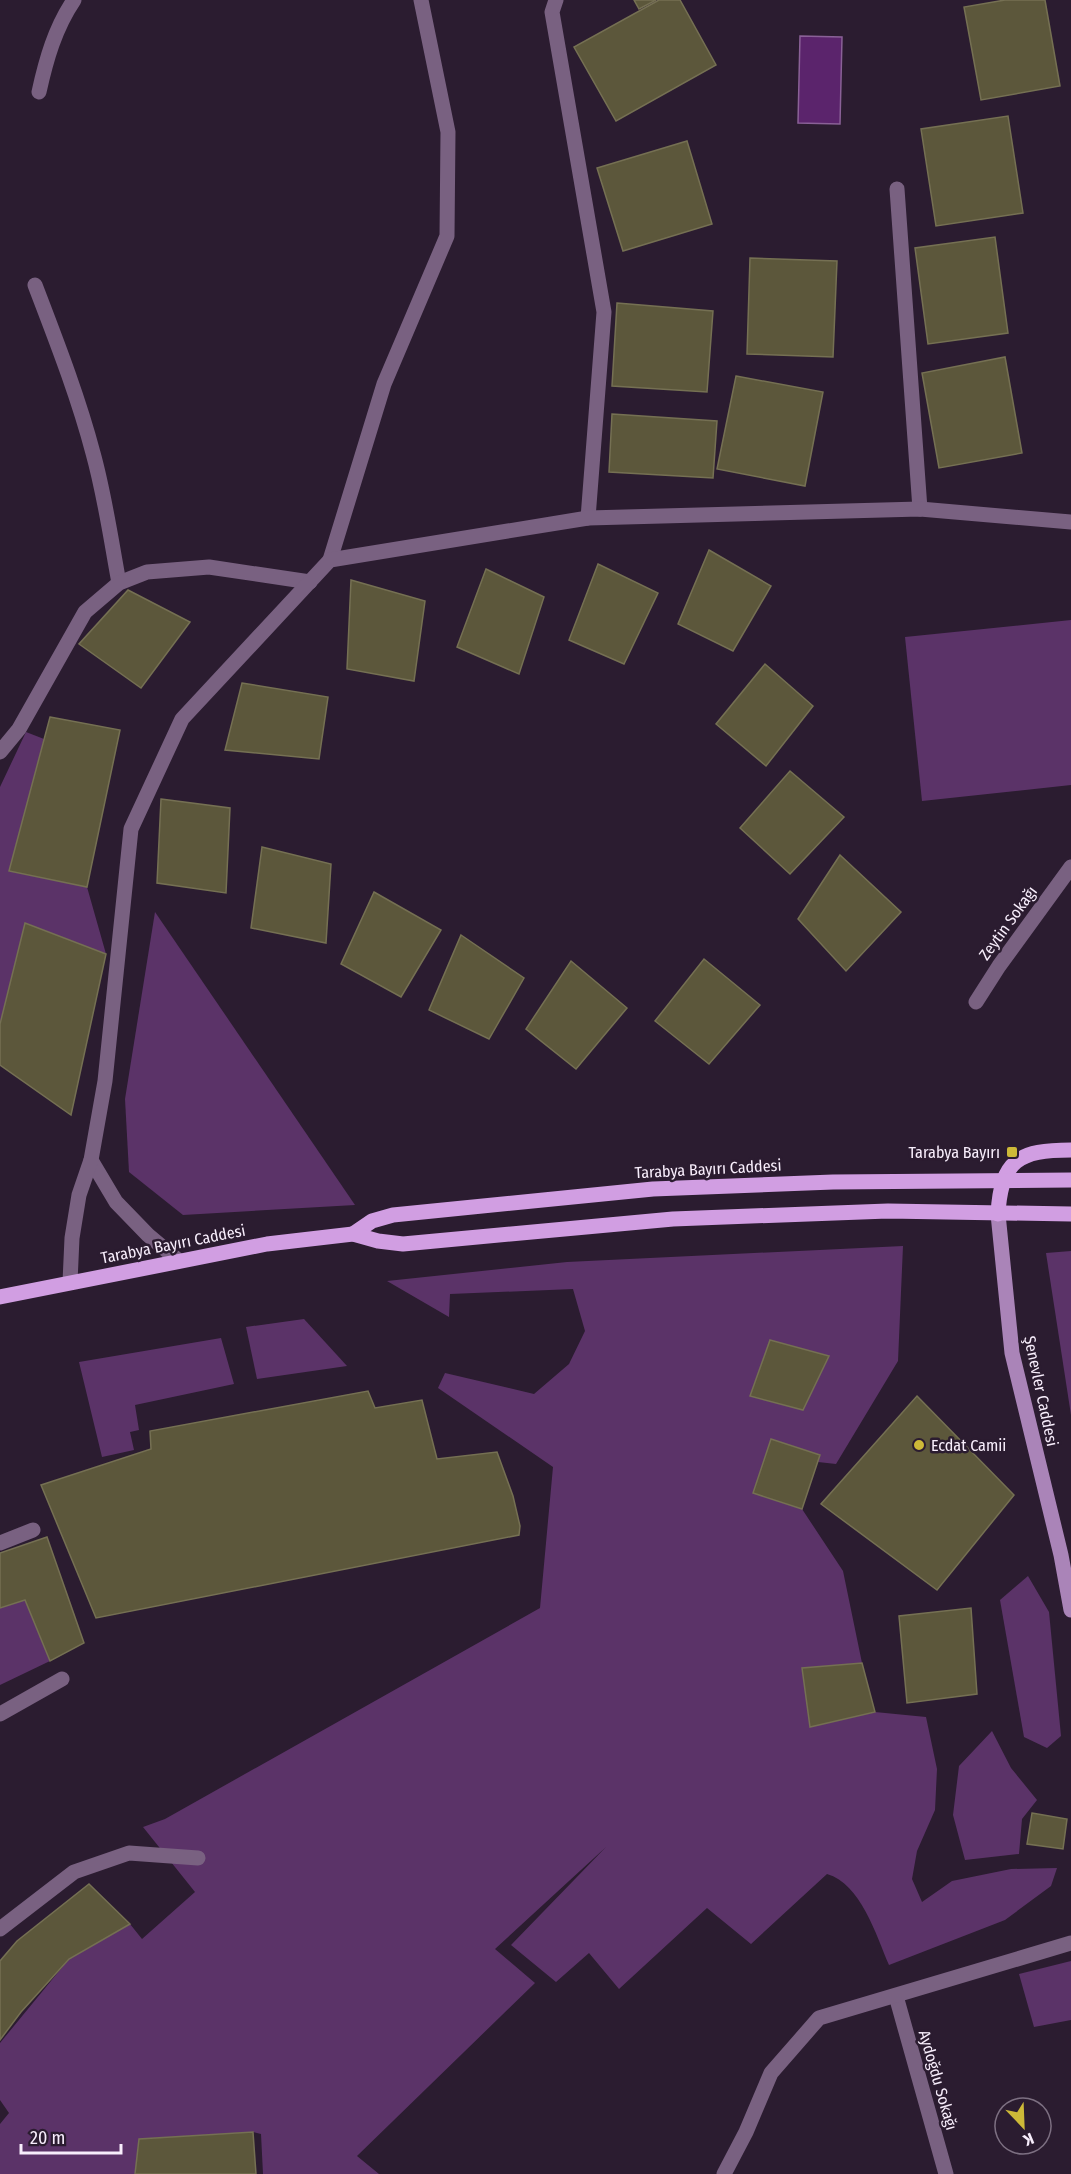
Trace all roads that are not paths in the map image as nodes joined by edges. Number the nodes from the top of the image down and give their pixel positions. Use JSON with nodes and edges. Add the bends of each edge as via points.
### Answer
{"nodes":[{"id":1,"x":74,"y":0,"type":"edge"},
{"id":2,"x":421,"y":0,"type":"edge"},
{"id":3,"x":556,"y":0,"type":"edge"},
{"id":4,"x":39,"y":92,"type":"dead end"},
{"id":5,"x":897,"y":189,"type":"dead end"},
{"id":6,"x":35,"y":285,"type":"dead end"},
{"id":7,"x":920,"y":509,"type":"junction"},
{"id":8,"x":588,"y":518,"type":"junction"},
{"id":9,"x":1071,"y":522,"type":"edge"},
{"id":10,"x":330,"y":560,"type":"junction"},
{"id":11,"x":310,"y":582,"type":"junction"},
{"id":12,"x":119,"y":583,"type":"junction"},
{"id":13,"x":0,"y":752,"type":"edge"},
{"id":14,"x":1071,"y":867,"type":"edge"},
{"id":15,"x":976,"y":1002,"type":"dead end"},
{"id":16,"x":1071,"y":1150,"type":"edge"},
{"id":17,"x":91,"y":1160,"type":"junction"},
{"id":18,"x":1002,"y":1180,"type":"junction"},
{"id":19,"x":1071,"y":1180,"type":"edge"},
{"id":20,"x":998,"y":1214,"type":"junction"},
{"id":21,"x":1071,"y":1214,"type":"edge"},
{"id":22,"x":353,"y":1234,"type":"junction"},
{"id":23,"x":179,"y":1261,"type":"junction"},
{"id":24,"x":70,"y":1282,"type":"junction"},
{"id":25,"x":0,"y":1297,"type":"edge"},
{"id":26,"x":33,"y":1530,"type":"dead end"},
{"id":27,"x":0,"y":1543,"type":"edge"},
{"id":28,"x":1071,"y":1610,"type":"edge"},
{"id":29,"x":62,"y":1679,"type":"dead end"},
{"id":30,"x":0,"y":1714,"type":"edge"},
{"id":31,"x":198,"y":1858,"type":"dead end"},
{"id":32,"x":0,"y":1929,"type":"edge"},
{"id":33,"x":1071,"y":1943,"type":"edge"},
{"id":34,"x":896,"y":1996,"type":"junction"},
{"id":35,"x":724,"y":2174,"type":"edge"},
{"id":36,"x":946,"y":2174,"type":"edge"}],
"edges":[{"from":1,"to":4,"type":"street","via":[[58,29]]},
{"from":2,"to":10,"type":"street","via":[[448,132],[447,236],[384,384]]},
{"from":3,"to":8,"type":"street","via":[[552,12],[604,312]]},
{"from":5,"to":7,"type":"street"},
{"from":6,"to":12,"type":"street","via":[[93,454]]},
{"from":7,"to":8,"type":"street"},
{"from":7,"to":9,"type":"street"},
{"from":8,"to":10,"type":"street"},
{"from":10,"to":11,"type":"street"},
{"from":11,"to":12,"type":"street","via":[[209,567],[147,572]]},
{"from":11,"to":17,"type":"street","via":[[182,719],[131,829],[105,1081]]},
{"from":12,"to":13,"type":"street","via":[[85,612],[19,729]]},
{"from":14,"to":15,"type":"street","name":"Zeytin Sokağı"},
{"from":16,"to":18,"type":"main road","via":[[1029,1154],[1011,1165]]},
{"from":17,"to":23,"type":"street","via":[[116,1202]]},
{"from":17,"to":24,"type":"street","via":[[79,1195]]},
{"from":18,"to":19,"type":"main road","name":"Tarabya Bayırı Caddesi"},
{"from":18,"to":20,"type":"main road"},
{"from":18,"to":22,"type":"main road","name":"Tarabya Bayırı Caddesi","via":[[653,1189],[393,1215],[372,1221]]},
{"from":20,"to":21,"type":"main road","name":"Tarabya Bayırı Caddesi"},
{"from":20,"to":22,"type":"main road","name":"Tarabya Bayırı Caddesi","via":[[877,1212],[674,1219],[403,1244]]},
{"from":20,"to":28,"type":"street","name":"Şenevler Caddesi","via":[[1012,1353]]},
{"from":22,"to":23,"type":"main road","name":"Tarabya Bayırı Caddesi","via":[[267,1244]]},
{"from":23,"to":24,"type":"main road","name":"Tarabya Bayırı Caddesi"},
{"from":24,"to":25,"type":"main road","name":"Tarabya Bayırı Caddesi"},
{"from":26,"to":27,"type":"street"},
{"from":29,"to":30,"type":"street"},
{"from":31,"to":32,"type":"street","via":[[129,1853],[74,1872]]},
{"from":33,"to":34,"type":"street"},
{"from":34,"to":35,"type":"street","via":[[819,2018],[771,2073]]},
{"from":34,"to":36,"type":"street","name":"Aydoğdu Sokağı"}]}
